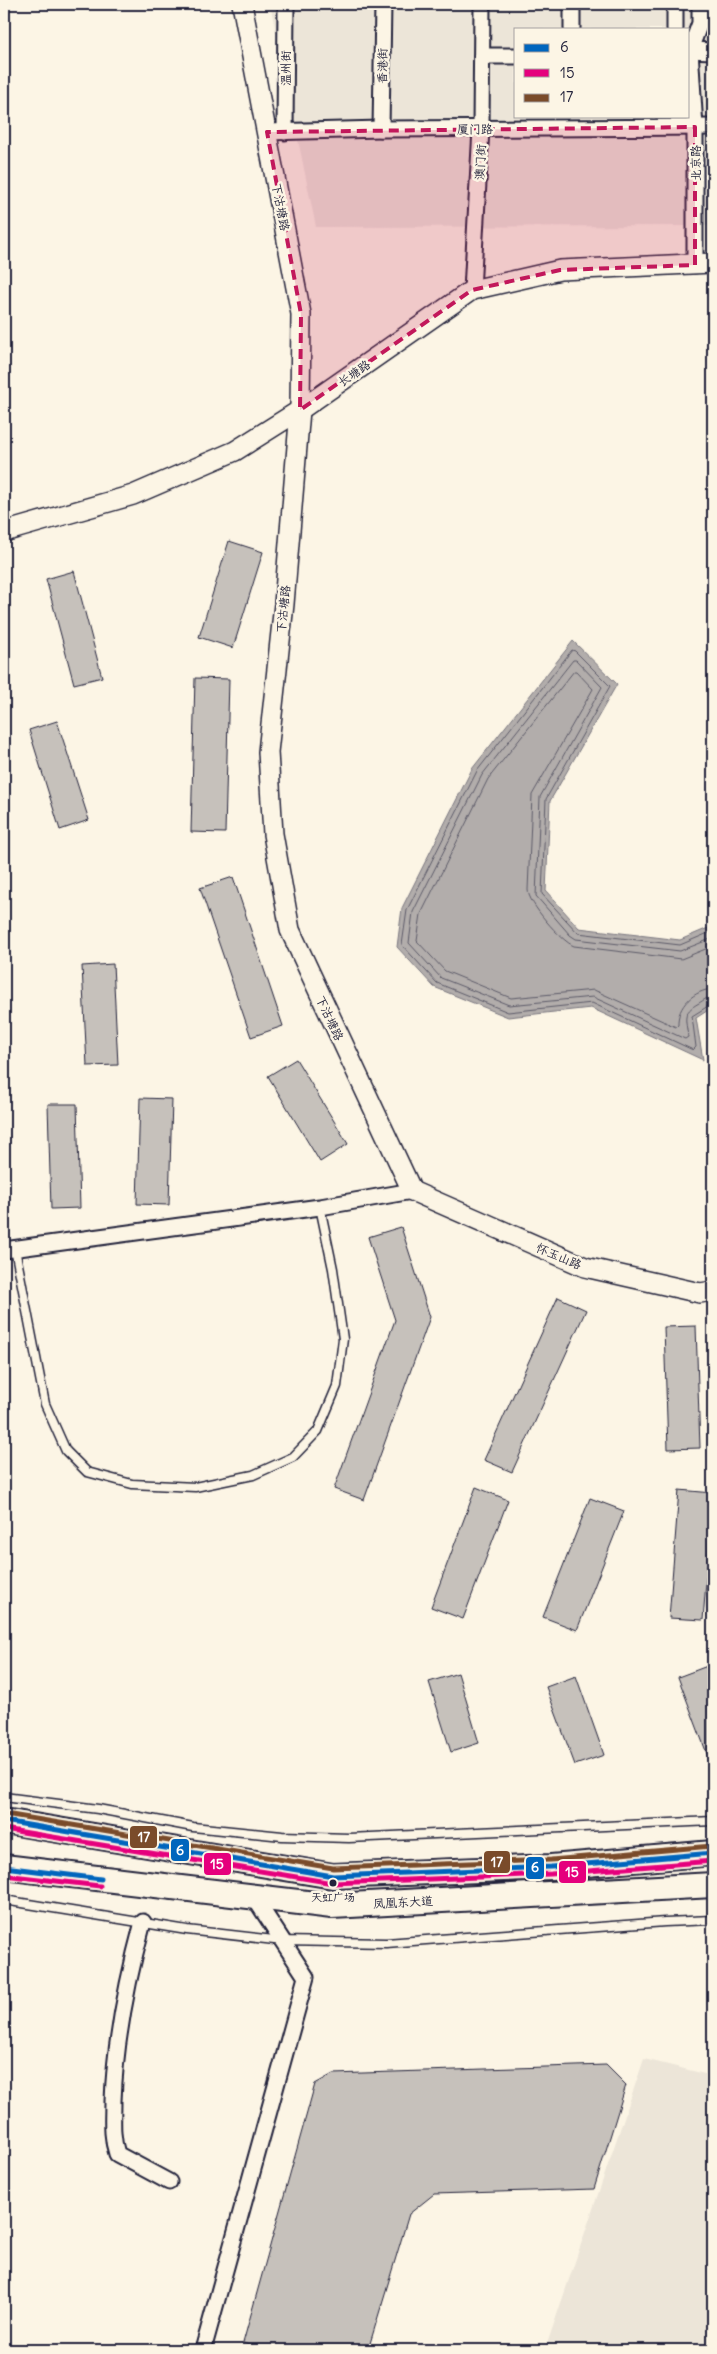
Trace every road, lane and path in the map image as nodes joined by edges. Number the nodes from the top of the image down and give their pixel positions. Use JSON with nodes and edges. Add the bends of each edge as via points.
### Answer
{"nodes":[{"id":1,"x":242,"y":4,"type":"edge"},
{"id":2,"x":286,"y":4,"type":"edge"},
{"id":3,"x":383,"y":4,"type":"edge"},
{"id":4,"x":482,"y":4,"type":"edge"},
{"id":5,"x":572,"y":4,"type":"edge"},
{"id":6,"x":675,"y":4,"type":"edge"},
{"id":7,"x":700,"y":4,"type":"edge"},
{"id":8,"x":572,"y":28,"type":"edge"},
{"id":9,"x":675,"y":28,"type":"edge"},
{"id":10,"x":690,"y":48,"type":"edge"},
{"id":11,"x":690,"y":50,"type":"edge"},
{"id":12,"x":713,"y":50,"type":"edge"},
{"id":13,"x":482,"y":56,"type":"junction"},
{"id":14,"x":514,"y":56,"type":"edge"},
{"id":15,"x":690,"y":63,"type":"edge"},
{"id":16,"x":568,"y":122,"type":"edge"},
{"id":17,"x":695,"y":127,"type":"junction"},
{"id":18,"x":713,"y":127,"type":"edge"},
{"id":19,"x":381,"y":129,"type":"junction"},
{"id":20,"x":481,"y":129,"type":"junction"},
{"id":21,"x":276,"y":132,"type":"junction"},
{"id":22,"x":704,"y":264,"type":"edge"},
{"id":23,"x":472,"y":290,"type":"junction"},
{"id":24,"x":300,"y":410,"type":"junction"},
{"id":25,"x":4,"y":532,"type":"edge"},
{"id":26,"x":412,"y":1192,"type":"junction"},
{"id":27,"x":320,"y":1208,"type":"junction"},
{"id":28,"x":9,"y":1250,"type":"edge"},
{"id":29,"x":713,"y":1291,"type":"edge"},
{"id":30,"x":4,"y":1797,"type":"edge"},
{"id":31,"x":4,"y":1821,"type":"edge"},
{"id":32,"x":713,"y":1821,"type":"edge"},
{"id":33,"x":713,"y":1853,"type":"edge"},
{"id":34,"x":4,"y":1867,"type":"edge"},
{"id":35,"x":713,"y":1885,"type":"edge"},
{"id":36,"x":254,"y":1897,"type":"junction"},
{"id":37,"x":4,"y":1900,"type":"edge"},
{"id":38,"x":713,"y":1920,"type":"edge"},
{"id":39,"x":143,"y":1922,"type":"junction"},
{"id":40,"x":283,"y":1941,"type":"junction"},
{"id":41,"x":169,"y":2182,"type":"dead end"},
{"id":42,"x":204,"y":2350,"type":"edge"}],
"edges":[{"from":1,"to":21,"type":"street","name":"下沽塘路"},
{"from":2,"to":21,"type":"street","name":"温州街"},
{"from":3,"to":19,"type":"street","name":"香港街"},
{"from":4,"to":13,"type":"street","name":"澳门街"},
{"from":5,"to":8,"type":"street"},
{"from":6,"to":9,"type":"street"},
{"from":7,"to":10,"type":"street","name":"北京路","via":[[700,23]]},
{"from":11,"to":12,"type":"street"},
{"from":13,"to":14,"type":"street"},
{"from":13,"to":20,"type":"street","name":"澳门街"},
{"from":15,"to":17,"type":"street","name":"北京路"},
{"from":16,"to":17,"type":"street","name":"厦门路"},
{"from":16,"to":20,"type":"street","name":"厦门路"},
{"from":17,"to":18,"type":"street","name":"厦门路"},
{"from":17,"to":22,"type":"street","name":"北京路"},
{"from":19,"to":20,"type":"street","name":"厦门路"},
{"from":19,"to":21,"type":"street","name":"厦门路"},
{"from":20,"to":23,"type":"street","name":"澳门街"},
{"from":21,"to":24,"type":"street","name":"下沽塘路","via":[[301,314]]},
{"from":22,"to":23,"type":"street","name":"长塘路","via":[[560,270]]},
{"from":23,"to":24,"type":"street","name":"长塘路"},
{"from":24,"to":25,"type":"street","name":"长塘路","via":[[235,451],[132,495]]},
{"from":24,"to":26,"type":"street","name":"下沽塘路","via":[[268,752],[273,834],[290,930]]},
{"from":26,"to":27,"type":"street"},
{"from":26,"to":29,"type":"street","name":"怀玉山路","via":[[585,1267],[700,1293]]},
{"from":27,"to":28,"type":"street"},
{"from":27,"to":28,"type":"lane","via":[[343,1340],[337,1386],[318,1432],[293,1458],[253,1475],[195,1487],[132,1484],[87,1472],[66,1451],[45,1404]]},
{"from":30,"to":32,"type":"lane","via":[[98,1809],[193,1827],[282,1836],[349,1838]]},
{"from":31,"to":33,"type":"main road","via":[[333,1876],[551,1867]]},
{"from":34,"to":36,"type":"main road","name":"凤凰东大道"},
{"from":35,"to":36,"type":"main road","name":"凤凰东大道","via":[[332,1906]]},
{"from":36,"to":40,"type":"street"},
{"from":37,"to":39,"type":"lane"},
{"from":38,"to":40,"type":"lane","via":[[386,1943]]},
{"from":39,"to":40,"type":"lane"},
{"from":39,"to":41,"type":"street","via":[[132,1965],[116,2061],[112,2139],[117,2154]]},
{"from":40,"to":42,"type":"street","via":[[306,1977]]}]}
